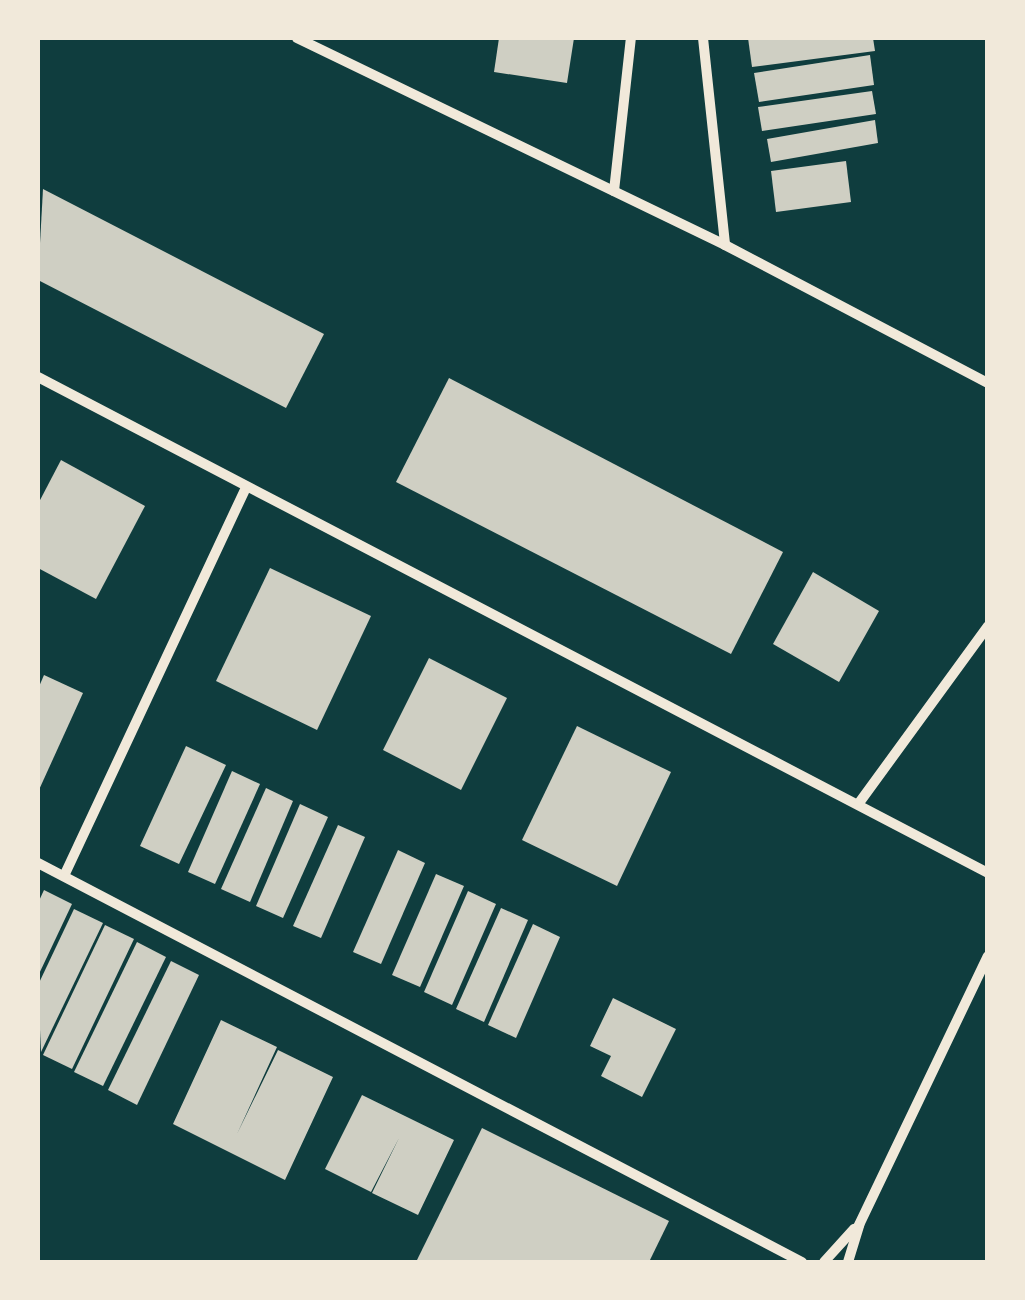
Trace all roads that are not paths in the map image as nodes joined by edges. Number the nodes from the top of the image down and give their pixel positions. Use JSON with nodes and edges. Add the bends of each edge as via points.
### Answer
{"nodes":[{"id":1,"x":297,"y":38,"type":"edge"},
{"id":2,"x":631,"y":38,"type":"edge"},
{"id":3,"x":703,"y":38,"type":"edge"},
{"id":4,"x":614,"y":191,"type":"junction"},
{"id":5,"x":725,"y":245,"type":"junction"},
{"id":6,"x":38,"y":377,"type":"edge"},
{"id":7,"x":988,"y":383,"type":"edge"},
{"id":8,"x":246,"y":488,"type":"junction"},
{"id":9,"x":988,"y":626,"type":"edge"},
{"id":10,"x":860,"y":804,"type":"junction"},
{"id":11,"x":38,"y":862,"type":"edge"},
{"id":12,"x":988,"y":872,"type":"edge"},
{"id":13,"x":64,"y":876,"type":"junction"},
{"id":14,"x":988,"y":956,"type":"edge"},
{"id":15,"x":858,"y":1225,"type":"junction"},
{"id":16,"x":802,"y":1262,"type":"edge"},
{"id":17,"x":824,"y":1262,"type":"edge"},
{"id":18,"x":848,"y":1262,"type":"edge"}],
"edges":[{"from":1,"to":4,"type":"street"},
{"from":2,"to":4,"type":"street"},
{"from":3,"to":5,"type":"street"},
{"from":4,"to":5,"type":"street"},
{"from":5,"to":7,"type":"street"},
{"from":6,"to":8,"type":"street"},
{"from":8,"to":10,"type":"street"},
{"from":8,"to":13,"type":"street"},
{"from":9,"to":10,"type":"street"},
{"from":10,"to":12,"type":"street"},
{"from":11,"to":13,"type":"street"},
{"from":13,"to":16,"type":"street"},
{"from":14,"to":15,"type":"street"},
{"from":15,"to":17,"type":"street"},
{"from":15,"to":18,"type":"street"}]}
